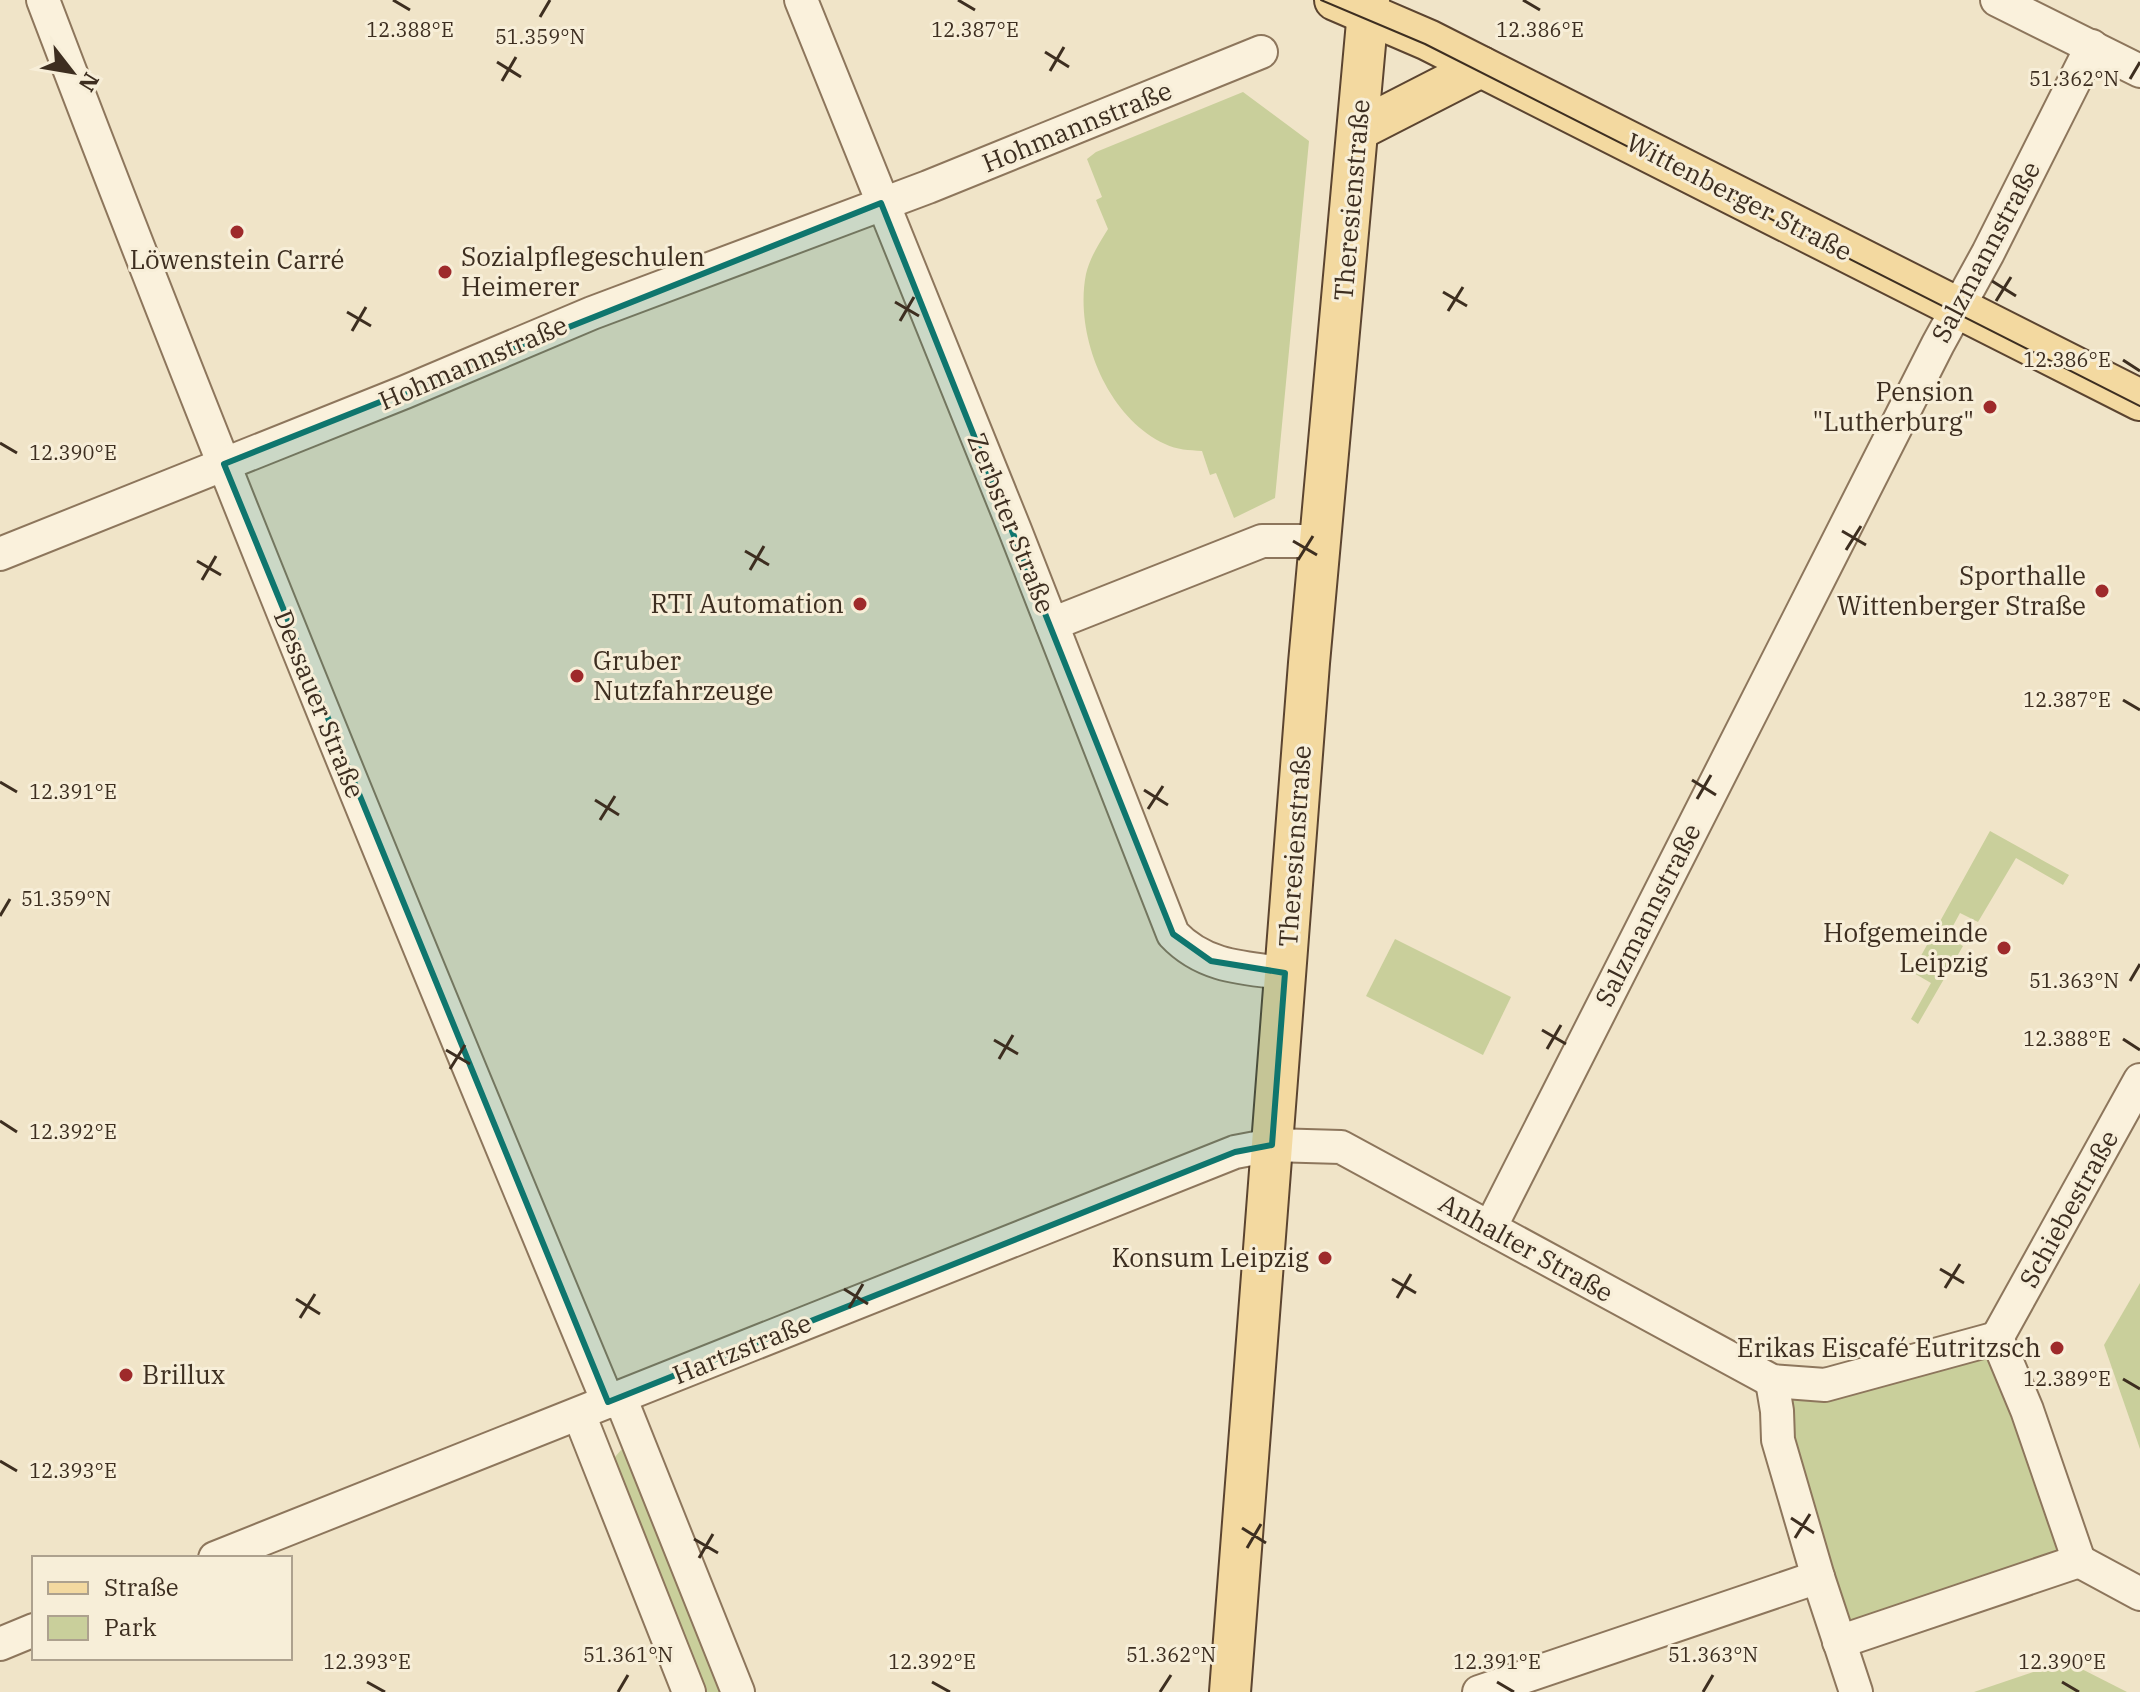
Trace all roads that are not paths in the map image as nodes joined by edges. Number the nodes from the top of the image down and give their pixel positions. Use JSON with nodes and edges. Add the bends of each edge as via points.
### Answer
{"nodes":[{"id":1,"x":43,"y":0,"type":"edge"},
{"id":2,"x":801,"y":0,"type":"edge"},
{"id":3,"x":1997,"y":0,"type":"edge"},
{"id":4,"x":1358,"y":4,"type":"edge"},
{"id":5,"x":2092,"y":46,"type":"junction"},
{"id":6,"x":1261,"y":52,"type":"dead end"},
{"id":7,"x":1481,"y":67,"type":"junction"},
{"id":8,"x":2140,"y":71,"type":"edge"},
{"id":9,"x":1358,"y":130,"type":"junction"},
{"id":10,"x":881,"y":203,"type":"junction"},
{"id":11,"x":1958,"y":307,"type":"junction"},
{"id":12,"x":2140,"y":400,"type":"edge"},
{"id":13,"x":224,"y":464,"type":"junction"},
{"id":14,"x":1320,"y":541,"type":"junction"},
{"id":15,"x":0,"y":554,"type":"edge"},
{"id":16,"x":1052,"y":624,"type":"junction"},
{"id":17,"x":1285,"y":973,"type":"junction"},
{"id":18,"x":2140,"y":1080,"type":"edge"},
{"id":19,"x":1272,"y":1145,"type":"junction"},
{"id":20,"x":1490,"y":1228,"type":"junction"},
{"id":21,"x":1997,"y":1338,"type":"junction"},
{"id":22,"x":1772,"y":1381,"type":"junction"},
{"id":23,"x":602,"y":1404,"type":"junction"},
{"id":24,"x":220,"y":1556,"type":"edge"},
{"id":25,"x":2079,"y":1561,"type":"junction"},
{"id":26,"x":1818,"y":1577,"type":"junction"},
{"id":27,"x":2140,"y":1594,"type":"edge"},
{"id":28,"x":32,"y":1631,"type":"edge"},
{"id":29,"x":1839,"y":1642,"type":"junction"},
{"id":30,"x":0,"y":1644,"type":"edge"},
{"id":31,"x":689,"y":1692,"type":"edge"},
{"id":32,"x":738,"y":1692,"type":"edge"},
{"id":33,"x":1230,"y":1692,"type":"edge"},
{"id":34,"x":1479,"y":1692,"type":"edge"},
{"id":35,"x":1856,"y":1692,"type":"edge"}],
"edges":[{"from":1,"to":13,"type":"street","name":"Dessauer Straße"},
{"from":2,"to":10,"type":"street","name":"Zerbster Straße"},
{"from":3,"to":5,"type":"street"},
{"from":4,"to":7,"type":"main road","name":"Wittenberger Straße"},
{"from":4,"to":9,"type":"main road","name":"Theresienstraße"},
{"from":5,"to":8,"type":"street"},
{"from":5,"to":11,"type":"street","name":"Salzmannstraße"},
{"from":6,"to":10,"type":"street","name":"Hohmannstraße"},
{"from":7,"to":9,"type":"main road"},
{"from":7,"to":11,"type":"main road","name":"Wittenberger Straße"},
{"from":9,"to":14,"type":"main road","name":"Theresienstraße"},
{"from":10,"to":13,"type":"street","name":"Hohmannstraße","via":[[592,313]]},
{"from":10,"to":16,"type":"street","name":"Zerbster Straße"},
{"from":11,"to":12,"type":"main road","name":"Wittenberger Straße"},
{"from":11,"to":20,"type":"street","name":"Salzmannstraße"},
{"from":13,"to":15,"type":"street","name":"Hohmannstraße"},
{"from":13,"to":23,"type":"street","name":"Dessauer Straße"},
{"from":14,"to":16,"type":"street","via":[[1262,541]]},
{"from":14,"to":17,"type":"main road","name":"Theresienstraße"},
{"from":16,"to":17,"type":"street","name":"Zerbster Straße","via":[[1173,934],[1187,949],[1216,962]]},
{"from":17,"to":19,"type":"main road","name":"Theresienstraße"},
{"from":18,"to":21,"type":"street","name":"Schiebestraße"},
{"from":19,"to":20,"type":"street","name":"Anhalter Straße","via":[[1341,1147]]},
{"from":19,"to":23,"type":"street","name":"Hartzstraße","via":[[1235,1152]]},
{"from":19,"to":33,"type":"main road","name":"Theresienstraße"},
{"from":20,"to":22,"type":"street","name":"Anhalter Straße"},
{"from":21,"to":22,"type":"street","via":[[1825,1385]]},
{"from":21,"to":25,"type":"street"},
{"from":22,"to":26,"type":"street","via":[[1778,1440]]},
{"from":23,"to":24,"type":"street","name":"Hartzstraße"},
{"from":23,"to":31,"type":"street","name":"Dessauer Straße"},
{"from":23,"to":32,"type":"street","name":"Dessauer Straße"},
{"from":25,"to":27,"type":"street"},
{"from":25,"to":29,"type":"street"},
{"from":26,"to":29,"type":"street"},
{"from":26,"to":34,"type":"street"},
{"from":28,"to":30,"type":"street"},
{"from":29,"to":35,"type":"street"}]}
